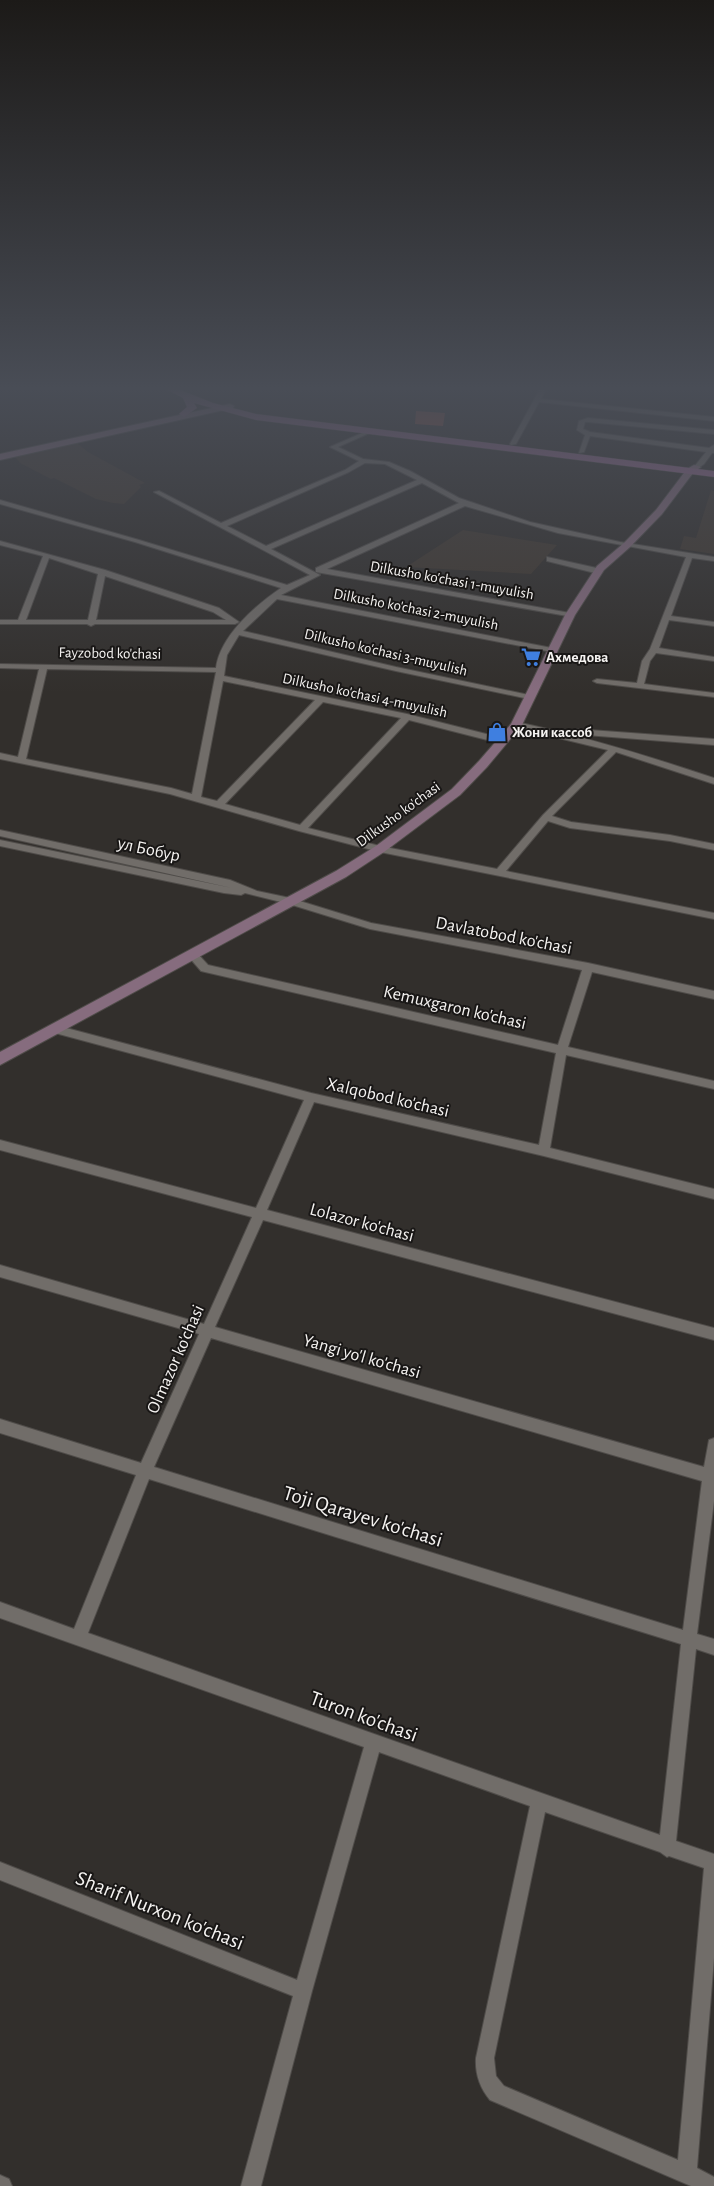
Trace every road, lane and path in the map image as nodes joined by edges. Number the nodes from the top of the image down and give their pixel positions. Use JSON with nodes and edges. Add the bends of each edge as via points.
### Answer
{"nodes":[{"id":1,"x":305,"y":489,"type":"edge"},
{"id":2,"x":403,"y":489,"type":"edge"},
{"id":3,"x":437,"y":489,"type":"edge"},
{"id":4,"x":678,"y":489,"type":"edge"},
{"id":5,"x":158,"y":492,"type":"dead end"},
{"id":6,"x":0,"y":502,"type":"edge"},
{"id":7,"x":465,"y":503,"type":"junction"},
{"id":8,"x":222,"y":525,"type":"junction"},
{"id":9,"x":0,"y":543,"type":"edge"},
{"id":10,"x":627,"y":545,"type":"junction"},
{"id":11,"x":265,"y":549,"type":"junction"},
{"id":12,"x":47,"y":555,"type":"junction"},
{"id":13,"x":690,"y":555,"type":"junction"},
{"id":14,"x":550,"y":559,"type":"dead end"},
{"id":15,"x":714,"y":559,"type":"edge"},
{"id":16,"x":598,"y":571,"type":"junction"},
{"id":17,"x":102,"y":572,"type":"junction"},
{"id":18,"x":316,"y":572,"type":"junction"},
{"id":19,"x":288,"y":588,"type":"junction"},
{"id":20,"x":275,"y":596,"type":"junction"},
{"id":21,"x":570,"y":615,"type":"junction"},
{"id":22,"x":668,"y":618,"type":"junction"},
{"id":23,"x":0,"y":622,"type":"edge"},
{"id":24,"x":21,"y":622,"type":"junction"},
{"id":25,"x":236,"y":622,"type":"junction"},
{"id":26,"x":247,"y":622,"type":"junction"},
{"id":27,"x":91,"y":624,"type":"junction"},
{"id":28,"x":714,"y":624,"type":"edge"},
{"id":29,"x":238,"y":632,"type":"junction"},
{"id":30,"x":552,"y":650,"type":"junction"},
{"id":31,"x":654,"y":650,"type":"junction"},
{"id":32,"x":714,"y":659,"type":"edge"},
{"id":33,"x":0,"y":666,"type":"edge"},
{"id":34,"x":44,"y":667,"type":"junction"},
{"id":35,"x":220,"y":674,"type":"junction"},
{"id":36,"x":597,"y":681,"type":"dead end"},
{"id":37,"x":640,"y":686,"type":"junction"},
{"id":38,"x":714,"y":694,"type":"edge"},
{"id":39,"x":529,"y":697,"type":"junction"},
{"id":40,"x":321,"y":699,"type":"junction"},
{"id":41,"x":407,"y":717,"type":"junction"},
{"id":42,"x":516,"y":725,"type":"junction"},
{"id":43,"x":547,"y":730,"type":"junction"},
{"id":44,"x":503,"y":741,"type":"junction"},
{"id":45,"x":714,"y":742,"type":"edge"},
{"id":46,"x":615,"y":748,"type":"junction"},
{"id":47,"x":0,"y":756,"type":"edge"},
{"id":48,"x":21,"y":761,"type":"junction"},
{"id":49,"x":714,"y":781,"type":"edge"},
{"id":50,"x":196,"y":798,"type":"junction"},
{"id":51,"x":219,"y":804,"type":"junction"},
{"id":52,"x":546,"y":817,"type":"junction"},
{"id":53,"x":302,"y":829,"type":"junction"},
{"id":54,"x":0,"y":833,"type":"edge"},
{"id":55,"x":0,"y":843,"type":"edge"},
{"id":56,"x":714,"y":847,"type":"edge"},
{"id":57,"x":380,"y":849,"type":"junction"},
{"id":58,"x":499,"y":873,"type":"junction"},
{"id":59,"x":255,"y":894,"type":"junction"},
{"id":60,"x":290,"y":901,"type":"junction"},
{"id":61,"x":714,"y":916,"type":"edge"},
{"id":62,"x":193,"y":956,"type":"junction"},
{"id":63,"x":588,"y":967,"type":"junction"},
{"id":64,"x":714,"y":995,"type":"edge"},
{"id":65,"x":55,"y":1029,"type":"junction"},
{"id":66,"x":562,"y":1049,"type":"junction"},
{"id":67,"x":0,"y":1059,"type":"edge"},
{"id":68,"x":714,"y":1085,"type":"edge"},
{"id":69,"x":311,"y":1097,"type":"junction"},
{"id":70,"x":0,"y":1145,"type":"edge"},
{"id":71,"x":544,"y":1150,"type":"junction"},
{"id":72,"x":714,"y":1194,"type":"edge"},
{"id":73,"x":260,"y":1214,"type":"junction"},
{"id":74,"x":0,"y":1271,"type":"edge"},
{"id":75,"x":209,"y":1331,"type":"junction"},
{"id":76,"x":714,"y":1334,"type":"edge"},
{"id":77,"x":0,"y":1426,"type":"edge"},
{"id":78,"x":714,"y":1445,"type":"edge"},
{"id":79,"x":145,"y":1471,"type":"junction"},
{"id":80,"x":712,"y":1477,"type":"edge"},
{"id":81,"x":0,"y":1610,"type":"edge"},
{"id":82,"x":78,"y":1638,"type":"junction"},
{"id":83,"x":690,"y":1639,"type":"junction"},
{"id":84,"x":714,"y":1647,"type":"edge"},
{"id":85,"x":374,"y":1742,"type":"junction"},
{"id":86,"x":539,"y":1802,"type":"junction"},
{"id":87,"x":667,"y":1848,"type":"junction"},
{"id":88,"x":713,"y":1863,"type":"edge"},
{"id":89,"x":0,"y":1871,"type":"edge"},
{"id":90,"x":302,"y":1991,"type":"junction"},
{"id":91,"x":687,"y":2173,"type":"junction"},
{"id":92,"x":251,"y":2186,"type":"edge"},
{"id":93,"x":711,"y":2186,"type":"edge"}],
"edges":[{"from":1,"to":8,"type":"street"},
{"from":2,"to":11,"type":"street"},
{"from":3,"to":7,"type":"street"},
{"from":4,"to":10,"type":"street","name":"Dilkusho ko'chasi"},
{"from":5,"to":8,"type":"street","name":"Dilkusho ko'chasi 1-muyulish"},
{"from":6,"to":19,"type":"street"},
{"from":7,"to":10,"type":"street","via":[[533,526]]},
{"from":7,"to":18,"type":"street"},
{"from":8,"to":11,"type":"street","name":"Dilkusho ko'chasi 1-muyulish"},
{"from":9,"to":12,"type":"street"},
{"from":10,"to":13,"type":"street"},
{"from":10,"to":16,"type":"street","name":"Dilkusho ko'chasi"},
{"from":11,"to":18,"type":"street","name":"Dilkusho ko'chasi 1-muyulish"},
{"from":12,"to":17,"type":"street"},
{"from":12,"to":24,"type":"street"},
{"from":13,"to":15,"type":"street"},
{"from":13,"to":22,"type":"street"},
{"from":14,"to":16,"type":"street"},
{"from":16,"to":21,"type":"street","name":"Dilkusho ko'chasi"},
{"from":17,"to":25,"type":"street","via":[[216,610]]},
{"from":17,"to":27,"type":"street","name":"Fayzobod ko'chasi"},
{"from":18,"to":19,"type":"street","via":[[316,575]]},
{"from":18,"to":21,"type":"street","name":"Dilkusho ko'chasi 1-muyulish"},
{"from":19,"to":20,"type":"street"},
{"from":20,"to":26,"type":"street"},
{"from":20,"to":30,"type":"street","name":"Dilkusho ko'chasi 2-muyulish"},
{"from":21,"to":30,"type":"street","name":"Dilkusho ko'chasi"},
{"from":22,"to":28,"type":"street"},
{"from":22,"to":31,"type":"street"},
{"from":23,"to":24,"type":"street","name":"Fayzobod ko'chasi"},
{"from":24,"to":27,"type":"street","name":"Fayzobod ko'chasi"},
{"from":25,"to":26,"type":"street","name":"Fayzobod ko'chasi"},
{"from":25,"to":27,"type":"street","name":"Fayzobod ko'chasi"},
{"from":26,"to":29,"type":"street"},
{"from":29,"to":35,"type":"street","via":[[225,649]]},
{"from":29,"to":39,"type":"street","name":"Dilkusho ko'chasi 3-muyulish"},
{"from":30,"to":39,"type":"street","name":"Dilkusho ko'chasi"},
{"from":31,"to":32,"type":"street"},
{"from":31,"to":37,"type":"street","via":[[646,660]]},
{"from":33,"to":34,"type":"street","name":"Fayzobod ko'chasi"},
{"from":34,"to":35,"type":"street","name":"Fayzobod ko'chasi"},
{"from":34,"to":48,"type":"street"},
{"from":35,"to":40,"type":"street","name":"Dilkusho ko'chasi 4-muyulish"},
{"from":35,"to":50,"type":"street"},
{"from":36,"to":37,"type":"street"},
{"from":37,"to":38,"type":"street"},
{"from":39,"to":42,"type":"street","name":"Dilkusho ko'chasi"},
{"from":40,"to":41,"type":"street","name":"Dilkusho ko'chasi 4-muyulish"},
{"from":40,"to":51,"type":"street"},
{"from":41,"to":44,"type":"street","name":"Dilkusho ko'chasi 4-muyulish"},
{"from":41,"to":53,"type":"street"},
{"from":42,"to":43,"type":"street"},
{"from":42,"to":44,"type":"street","name":"Dilkusho ko'chasi"},
{"from":43,"to":45,"type":"street"},
{"from":43,"to":46,"type":"street"},
{"from":44,"to":57,"type":"street","name":"Dilkusho ko'chasi","via":[[456,792]]},
{"from":46,"to":49,"type":"street"},
{"from":46,"to":52,"type":"street"},
{"from":47,"to":48,"type":"street"},
{"from":48,"to":50,"type":"street"},
{"from":50,"to":51,"type":"street"},
{"from":51,"to":53,"type":"street"},
{"from":52,"to":56,"type":"street","via":[[570,825]]},
{"from":52,"to":58,"type":"street"},
{"from":53,"to":57,"type":"street"},
{"from":54,"to":59,"type":"street","name":"ул Бобур","via":[[230,883]]},
{"from":55,"to":59,"type":"street"},
{"from":57,"to":58,"type":"street"},
{"from":57,"to":60,"type":"street","name":"Dilkusho ko'chasi"},
{"from":58,"to":61,"type":"street"},
{"from":59,"to":60,"type":"street","name":"ул Бобур"},
{"from":60,"to":62,"type":"street","name":"Dilkusho ko'chasi"},
{"from":60,"to":63,"type":"street","name":"Davlatobod ko'chasi","via":[[370,926]]},
{"from":62,"to":65,"type":"street","name":"Dilkusho ko'chasi"},
{"from":62,"to":66,"type":"street","name":"Kemuxgaron ko'chasi","via":[[205,968]]},
{"from":63,"to":64,"type":"street","name":"Davlatobod ko'chasi"},
{"from":63,"to":66,"type":"street"},
{"from":65,"to":67,"type":"street","name":"Dilkusho ko'chasi"},
{"from":65,"to":69,"type":"street","name":"Xalqobod ko'chasi"},
{"from":66,"to":68,"type":"street","name":"Kemuxgaron ko'chasi"},
{"from":66,"to":71,"type":"street"},
{"from":69,"to":71,"type":"street","name":"Xalqobod ko'chasi"},
{"from":69,"to":73,"type":"street","name":"Olmazor ko'chasi"},
{"from":70,"to":73,"type":"street","name":"Lolazor ko'chasi"},
{"from":71,"to":72,"type":"street","name":"Xalqobod ko'chasi"},
{"from":73,"to":75,"type":"street","name":"Olmazor ko'chasi"},
{"from":73,"to":76,"type":"street","name":"Lolazor ko'chasi"},
{"from":74,"to":75,"type":"street","name":"Yangi yo'l ko'chasi"},
{"from":75,"to":79,"type":"street","name":"Olmazor ko'chasi"},
{"from":75,"to":80,"type":"street","name":"Yangi yo'l ko'chasi"},
{"from":77,"to":79,"type":"street","name":"Toji Qarayev ko'chasi"},
{"from":78,"to":80,"type":"street"},
{"from":79,"to":82,"type":"street","name":"Olmazor ko'chasi"},
{"from":79,"to":83,"type":"street","name":"Toji Qarayev ko'chasi"},
{"from":80,"to":83,"type":"street"},
{"from":81,"to":82,"type":"street","name":"Turon ko'chasi"},
{"from":82,"to":85,"type":"street","name":"Turon ko'chasi"},
{"from":83,"to":84,"type":"street","name":"Toji Qarayev ko'chasi"},
{"from":83,"to":87,"type":"street"},
{"from":85,"to":86,"type":"street","name":"Turon ko'chasi"},
{"from":85,"to":90,"type":"street"},
{"from":86,"to":87,"type":"street","name":"Turon ko'chasi"},
{"from":86,"to":91,"type":"street","via":[[484,2072],[497,2093]]},
{"from":87,"to":88,"type":"street","name":"Turon ko'chasi"},
{"from":88,"to":91,"type":"street"},
{"from":89,"to":90,"type":"street","name":"Sharif Nurxon ko'chasi"},
{"from":90,"to":92,"type":"street"},
{"from":91,"to":93,"type":"street"}]}
